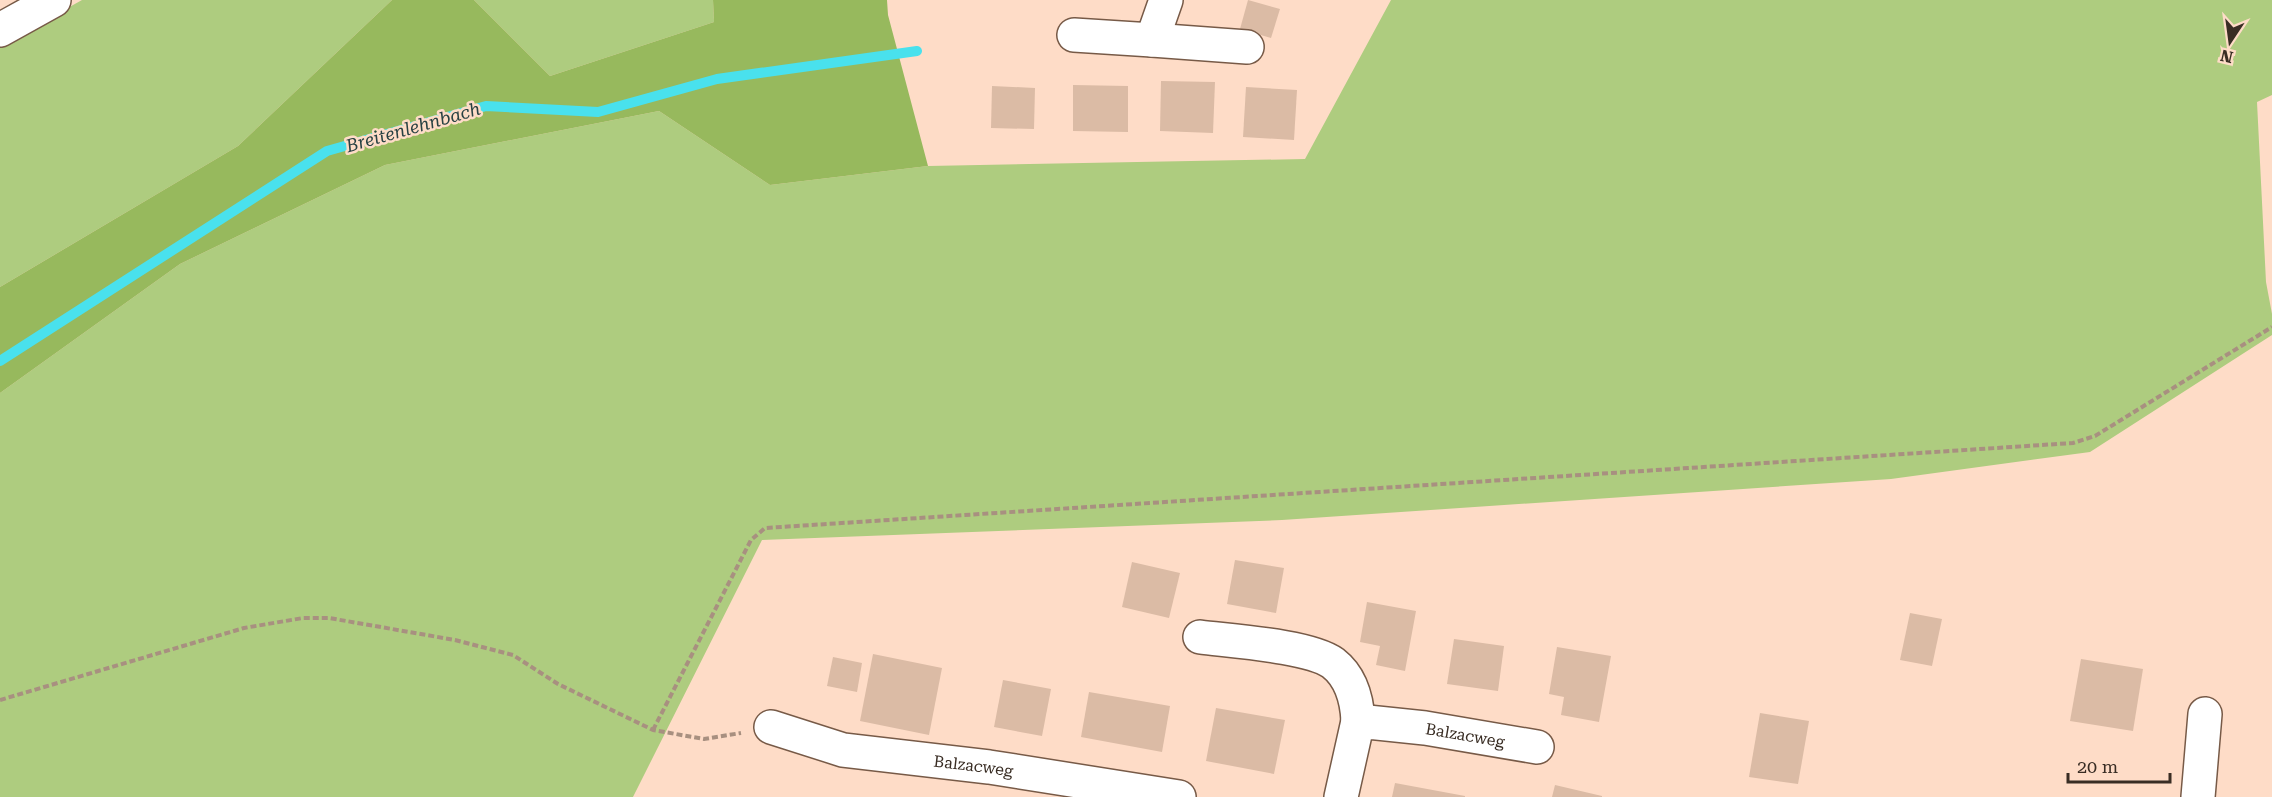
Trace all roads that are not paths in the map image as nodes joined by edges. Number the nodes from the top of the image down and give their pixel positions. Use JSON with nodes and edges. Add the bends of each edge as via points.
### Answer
{"nodes":[{"id":1,"x":54,"y":0,"type":"edge"},
{"id":2,"x":1166,"y":0,"type":"edge"},
{"id":3,"x":0,"y":30,"type":"edge"},
{"id":4,"x":1074,"y":35,"type":"dead end"},
{"id":5,"x":1152,"y":40,"type":"junction"},
{"id":6,"x":1247,"y":47,"type":"dead end"},
{"id":7,"x":1200,"y":637,"type":"dead end"},
{"id":8,"x":2205,"y":714,"type":"dead end"},
{"id":9,"x":1358,"y":721,"type":"junction"},
{"id":10,"x":771,"y":727,"type":"road end"},
{"id":11,"x":1537,"y":747,"type":"dead end"},
{"id":12,"x":1179,"y":797,"type":"edge"},
{"id":13,"x":1341,"y":797,"type":"edge"},
{"id":14,"x":2198,"y":797,"type":"edge"}],
"edges":[{"from":1,"to":3,"type":"street"},
{"from":2,"to":5,"type":"street"},
{"from":4,"to":5,"type":"street"},
{"from":5,"to":6,"type":"street"},
{"from":7,"to":9,"type":"street","via":[[1292,650],[1331,661],[1350,685],[1357,702]]},
{"from":8,"to":14,"type":"street"},
{"from":9,"to":11,"type":"street","name":"Balzacweg"},
{"from":9,"to":13,"type":"street"},
{"from":10,"to":12,"type":"street","name":"Balzacweg","via":[[843,750],[990,767]]}]}
